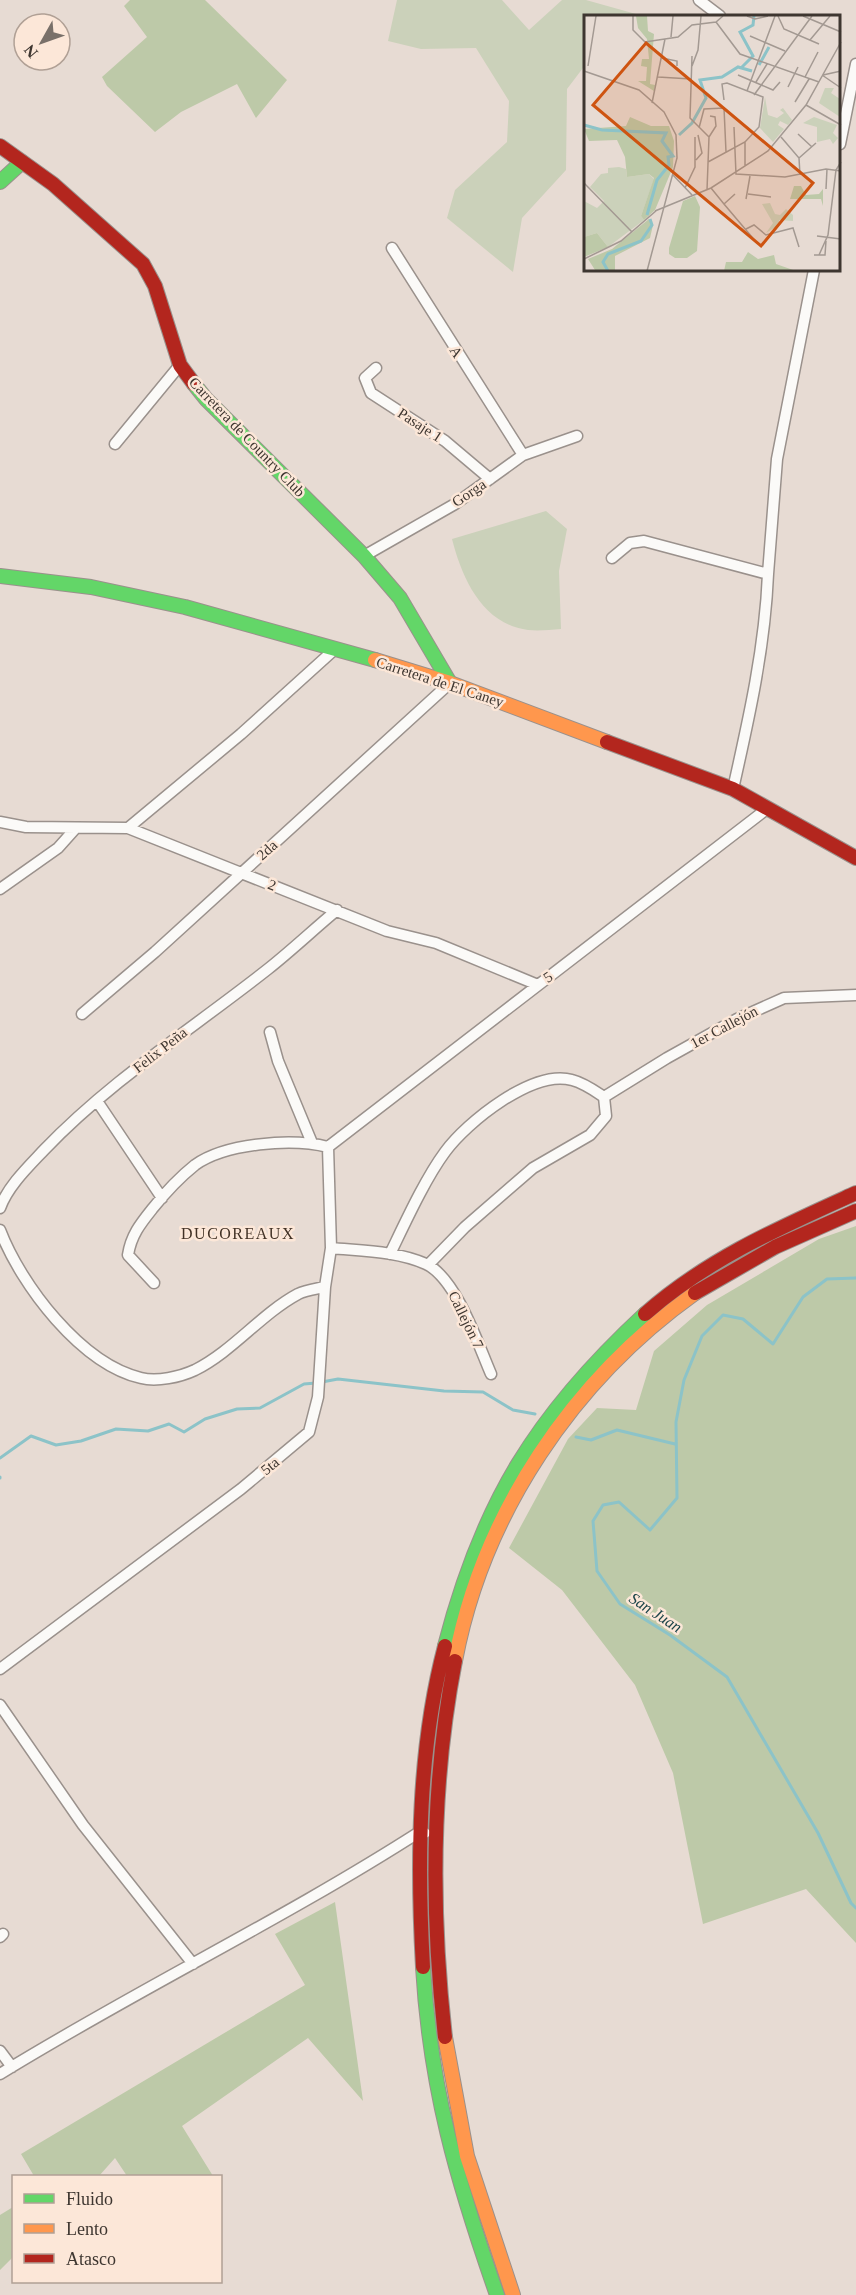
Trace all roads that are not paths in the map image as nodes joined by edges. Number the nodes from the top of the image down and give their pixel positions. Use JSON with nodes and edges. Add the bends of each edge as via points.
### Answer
{"nodes":[{"id":1,"x":699,"y":0,"type":"edge"},
{"id":2,"x":719,"y":15,"type":"edge"},
{"id":3,"x":856,"y":64,"type":"edge"},
{"id":4,"x":841,"y":139,"type":"edge"},
{"id":5,"x":0,"y":146,"type":"edge"},
{"id":6,"x":22,"y":162,"type":"junction"},
{"id":7,"x":0,"y":182,"type":"edge"},
{"id":8,"x":392,"y":248,"type":"dead end"},
{"id":9,"x":814,"y":272,"type":"edge"},
{"id":10,"x":180,"y":365,"type":"junction"},
{"id":11,"x":376,"y":368,"type":"dead end"},
{"id":12,"x":577,"y":436,"type":"dead end"},
{"id":13,"x":115,"y":444,"type":"dead end"},
{"id":14,"x":523,"y":455,"type":"junction"},
{"id":15,"x":490,"y":479,"type":"junction"},
{"id":16,"x":364,"y":556,"type":"junction"},
{"id":17,"x":612,"y":558,"type":"dead end"},
{"id":18,"x":768,"y":574,"type":"junction"},
{"id":19,"x":0,"y":576,"type":"edge"},
{"id":20,"x":335,"y":649,"type":"junction"},
{"id":21,"x":450,"y":683,"type":"junction"},
{"id":22,"x":733,"y":789,"type":"junction"},
{"id":23,"x":768,"y":808,"type":"junction"},
{"id":24,"x":0,"y":822,"type":"edge"},
{"id":25,"x":128,"y":828,"type":"junction"},
{"id":26,"x":75,"y":829,"type":"junction"},
{"id":27,"x":856,"y":858,"type":"edge"},
{"id":28,"x":242,"y":873,"type":"junction"},
{"id":29,"x":0,"y":889,"type":"edge"},
{"id":30,"x":337,"y":909,"type":"junction"},
{"id":31,"x":538,"y":985,"type":"junction"},
{"id":32,"x":856,"y":995,"type":"edge"},
{"id":33,"x":82,"y":1014,"type":"dead end"},
{"id":34,"x":270,"y":1032,"type":"dead end"},
{"id":35,"x":604,"y":1097,"type":"junction"},
{"id":36,"x":97,"y":1101,"type":"junction"},
{"id":37,"x":312,"y":1143,"type":"junction"},
{"id":38,"x":328,"y":1147,"type":"junction"},
{"id":39,"x":856,"y":1193,"type":"edge"},
{"id":40,"x":162,"y":1197,"type":"junction"},
{"id":41,"x":0,"y":1208,"type":"edge"},
{"id":42,"x":856,"y":1211,"type":"edge"},
{"id":43,"x":0,"y":1230,"type":"edge"},
{"id":44,"x":331,"y":1248,"type":"junction"},
{"id":45,"x":390,"y":1254,"type":"junction"},
{"id":46,"x":428,"y":1265,"type":"junction"},
{"id":47,"x":154,"y":1283,"type":"dead end"},
{"id":48,"x":325,"y":1287,"type":"junction"},
{"id":49,"x":490,"y":1374,"type":"dead end"},
{"id":50,"x":0,"y":1669,"type":"edge"},
{"id":51,"x":0,"y":1705,"type":"edge"},
{"id":52,"x":421,"y":1831,"type":"junction"},
{"id":53,"x":436,"y":1838,"type":"junction"},
{"id":54,"x":193,"y":1964,"type":"junction"},
{"id":55,"x":0,"y":2051,"type":"edge"},
{"id":56,"x":12,"y":2067,"type":"junction"},
{"id":57,"x":0,"y":2074,"type":"edge"},
{"id":58,"x":497,"y":2295,"type":"edge"},
{"id":59,"x":513,"y":2295,"type":"edge"}],
"edges":[{"from":1,"to":2,"type":"street"},
{"from":3,"to":4,"type":"street"},
{"from":5,"to":6,"type":"main road","name":"Carretera de Country Club"},
{"from":6,"to":7,"type":"main road"},
{"from":6,"to":10,"type":"main road","name":"Carretera de Country Club","via":[[143,264],[155,286]]},
{"from":8,"to":14,"type":"street","name":"A"},
{"from":9,"to":18,"type":"street","via":[[777,459]]},
{"from":10,"to":13,"type":"street"},
{"from":10,"to":16,"type":"main road","name":"Carretera de Country Club","via":[[206,399]]},
{"from":11,"to":15,"type":"street","name":"Pasaje 1","via":[[365,378],[371,393],[445,441]]},
{"from":12,"to":14,"type":"street","name":"Gorga"},
{"from":14,"to":15,"type":"street","name":"Gorga"},
{"from":15,"to":16,"type":"street","name":"Gorga"},
{"from":16,"to":21,"type":"main road","name":"Carretera de Country Club","via":[[400,598]]},
{"from":17,"to":18,"type":"street","via":[[630,543],[644,541]]},
{"from":18,"to":22,"type":"street","via":[[753,694]]},
{"from":19,"to":20,"type":"main road","name":"Carretera de El Caney","via":[[91,587],[185,607]]},
{"from":20,"to":21,"type":"main road","name":"Carretera de El Caney"},
{"from":20,"to":25,"type":"street"},
{"from":21,"to":22,"type":"main road","name":"Carretera de El Caney"},
{"from":21,"to":28,"type":"street","name":"2da"},
{"from":22,"to":23,"type":"main road","name":"Carretera de El Caney"},
{"from":23,"to":27,"type":"main road","name":"Carretera de El Caney"},
{"from":23,"to":31,"type":"street","name":"5"},
{"from":24,"to":26,"type":"street","name":"2"},
{"from":25,"to":26,"type":"street","name":"2"},
{"from":25,"to":28,"type":"street","name":"2"},
{"from":26,"to":29,"type":"street","via":[[58,848]]},
{"from":28,"to":30,"type":"street","name":"2"},
{"from":28,"to":33,"type":"street","name":"2da"},
{"from":30,"to":31,"type":"street","name":"2","via":[[387,931],[436,943]]},
{"from":30,"to":36,"type":"street","name":"Felix Peña","via":[[268,969],[154,1053]]},
{"from":31,"to":38,"type":"street","name":"5"},
{"from":32,"to":35,"type":"street","name":"1er Callejón","via":[[784,998],[697,1042]]},
{"from":34,"to":37,"type":"street"},
{"from":35,"to":45,"type":"street","via":[[573,1080],[557,1078],[504,1100],[444,1153]]},
{"from":35,"to":46,"type":"street","via":[[606,1116],[590,1135],[533,1168]]},
{"from":36,"to":40,"type":"street"},
{"from":36,"to":41,"type":"street","name":"Felix Peña","via":[[29,1166]]},
{"from":37,"to":38,"type":"street"},
{"from":37,"to":40,"type":"street","via":[[255,1145],[219,1155],[197,1164]]},
{"from":38,"to":44,"type":"street","name":"5ta"},
{"from":39,"to":52,"type":"main road","via":[[715,1260],[675,1288],[623,1334],[535,1434],[507,1479],[471,1555],[450,1620],[436,1683]]},
{"from":40,"to":47,"type":"street","via":[[135,1231],[128,1255]]},
{"from":42,"to":53,"type":"main road","via":[[727,1272],[652,1325],[568,1413],[547,1441],[503,1517],[464,1620],[452,1680]]},
{"from":43,"to":48,"type":"street","via":[[10,1255],[38,1299],[76,1340],[110,1365],[143,1379],[159,1379],[197,1368],[299,1293]]},
{"from":44,"to":45,"type":"street","name":"Callejón 7"},
{"from":44,"to":48,"type":"street","name":"5ta"},
{"from":45,"to":46,"type":"street","name":"Callejón 7"},
{"from":46,"to":49,"type":"street","name":"Callejón 7","via":[[456,1293]]},
{"from":48,"to":50,"type":"street","name":"5ta","via":[[318,1397],[309,1432]]},
{"from":51,"to":54,"type":"street","via":[[83,1825]]},
{"from":52,"to":53,"type":"street"},
{"from":52,"to":54,"type":"street"},
{"from":52,"to":58,"type":"main road","via":[[421,1921],[431,2065],[461,2196]]},
{"from":53,"to":59,"type":"main road","via":[[443,2031],[461,2135],[479,2203]]},
{"from":54,"to":56,"type":"street"},
{"from":55,"to":56,"type":"street"},
{"from":56,"to":57,"type":"street"}]}
